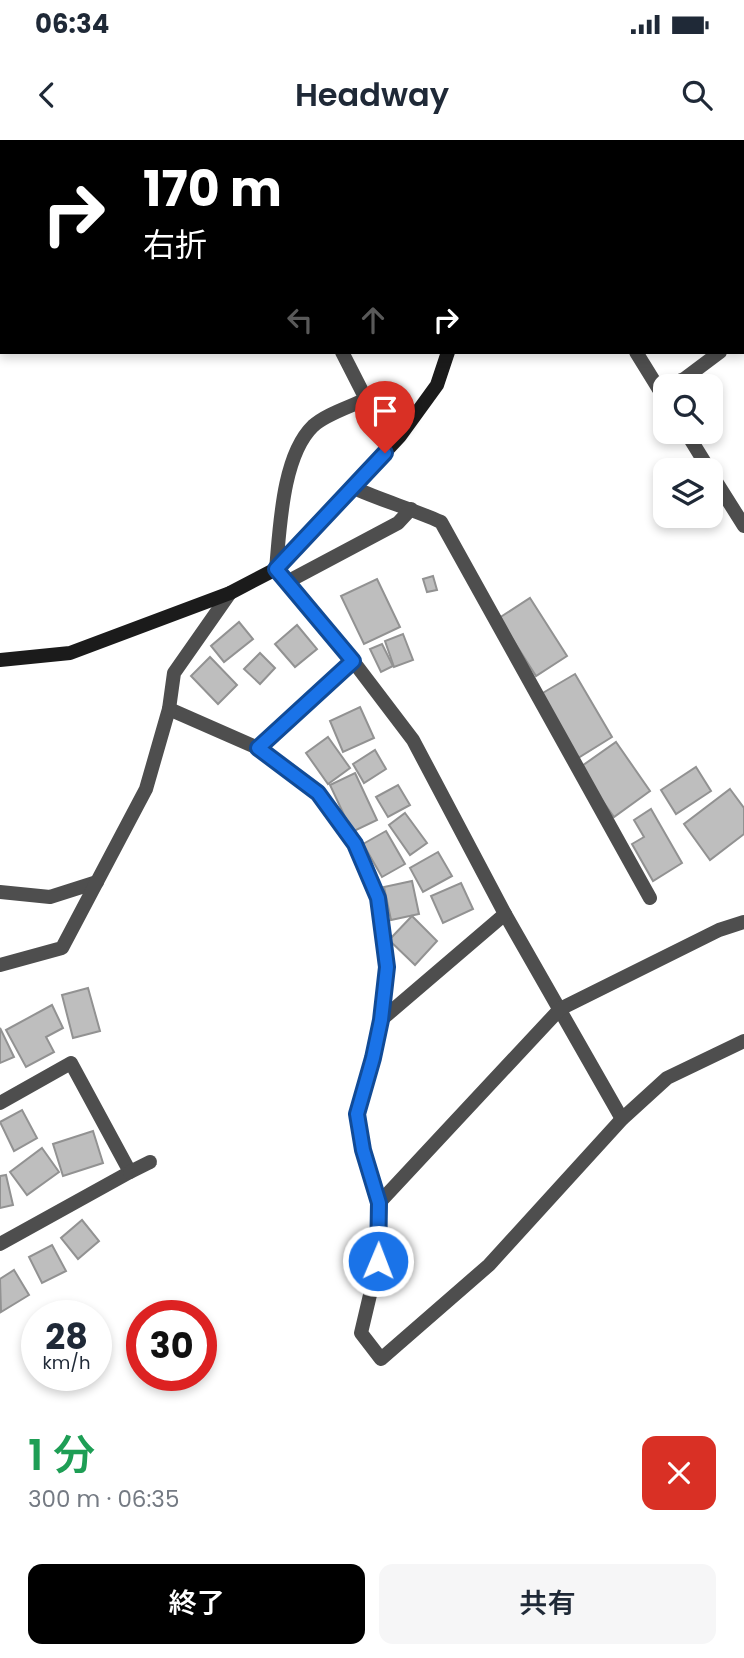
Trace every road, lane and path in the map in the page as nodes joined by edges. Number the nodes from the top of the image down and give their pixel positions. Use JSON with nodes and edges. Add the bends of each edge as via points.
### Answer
{"nodes":[{"id":1,"x":343,"y":354,"type":"edge"},
{"id":2,"x":447,"y":354,"type":"edge"},
{"id":3,"x":637,"y":354,"type":"edge"},
{"id":4,"x":717,"y":354,"type":"edge"},
{"id":5,"x":691,"y":374,"type":"edge"},
{"id":6,"x":653,"y":379,"type":"edge"},
{"id":7,"x":354,"y":488,"type":"junction"},
{"id":8,"x":723,"y":492,"type":"edge"},
{"id":9,"x":411,"y":509,"type":"junction"},
{"id":10,"x":744,"y":526,"type":"edge"},
{"id":11,"x":276,"y":569,"type":"junction"},
{"id":12,"x":287,"y":582,"type":"junction"},
{"id":13,"x":230,"y":593,"type":"junction"},
{"id":14,"x":0,"y":660,"type":"edge"},
{"id":15,"x":353,"y":661,"type":"junction"},
{"id":16,"x":169,"y":709,"type":"junction"},
{"id":17,"x":258,"y":748,"type":"junction"},
{"id":18,"x":97,"y":882,"type":"junction"},
{"id":19,"x":0,"y":892,"type":"edge"},
{"id":20,"x":650,"y":898,"type":"dead end"},
{"id":21,"x":505,"y":914,"type":"junction"},
{"id":22,"x":744,"y":922,"type":"edge"},
{"id":23,"x":0,"y":965,"type":"edge"},
{"id":24,"x":560,"y":1009,"type":"junction"},
{"id":25,"x":381,"y":1020,"type":"junction"},
{"id":26,"x":744,"y":1041,"type":"edge"},
{"id":27,"x":0,"y":1103,"type":"edge"},
{"id":28,"x":622,"y":1119,"type":"junction"},
{"id":29,"x":149,"y":1162,"type":"dead end"},
{"id":30,"x":130,"y":1172,"type":"junction"},
{"id":31,"x":379,"y":1203,"type":"junction"},
{"id":32,"x":0,"y":1244,"type":"edge"}],
"edges":[{"from":1,"to":11,"type":"street","via":[[366,399],[316,424],[301,440],[289,473]]},
{"from":2,"to":7,"type":"street","via":[[437,385]]},
{"from":3,"to":6,"type":"street"},
{"from":4,"to":5,"type":"street"},
{"from":7,"to":9,"type":"street"},
{"from":7,"to":11,"type":"street"},
{"from":8,"to":10,"type":"street"},
{"from":9,"to":12,"type":"street","via":[[398,523]]},
{"from":9,"to":20,"type":"street","via":[[441,522]]},
{"from":11,"to":12,"type":"street"},
{"from":11,"to":13,"type":"street"},
{"from":12,"to":15,"type":"street"},
{"from":13,"to":14,"type":"street","via":[[70,653]]},
{"from":13,"to":16,"type":"street","via":[[174,673]]},
{"from":15,"to":17,"type":"street"},
{"from":15,"to":21,"type":"street","via":[[413,740]]},
{"from":16,"to":17,"type":"street"},
{"from":16,"to":18,"type":"street","via":[[146,789]]},
{"from":17,"to":25,"type":"street","via":[[318,793],[355,844],[378,898],[387,967]]},
{"from":18,"to":19,"type":"street","via":[[50,897]]},
{"from":18,"to":23,"type":"street","via":[[62,948]]},
{"from":21,"to":24,"type":"street"},
{"from":21,"to":25,"type":"street"},
{"from":22,"to":24,"type":"street"},
{"from":24,"to":28,"type":"street"},
{"from":24,"to":31,"type":"street"},
{"from":25,"to":31,"type":"street","via":[[357,1114]]},
{"from":26,"to":28,"type":"street","via":[[667,1078]]},
{"from":27,"to":30,"type":"street","via":[[71,1063]]},
{"from":28,"to":31,"type":"street","via":[[488,1265],[381,1359],[361,1333],[378,1261]]},
{"from":29,"to":30,"type":"street"},
{"from":30,"to":32,"type":"street"}]}
